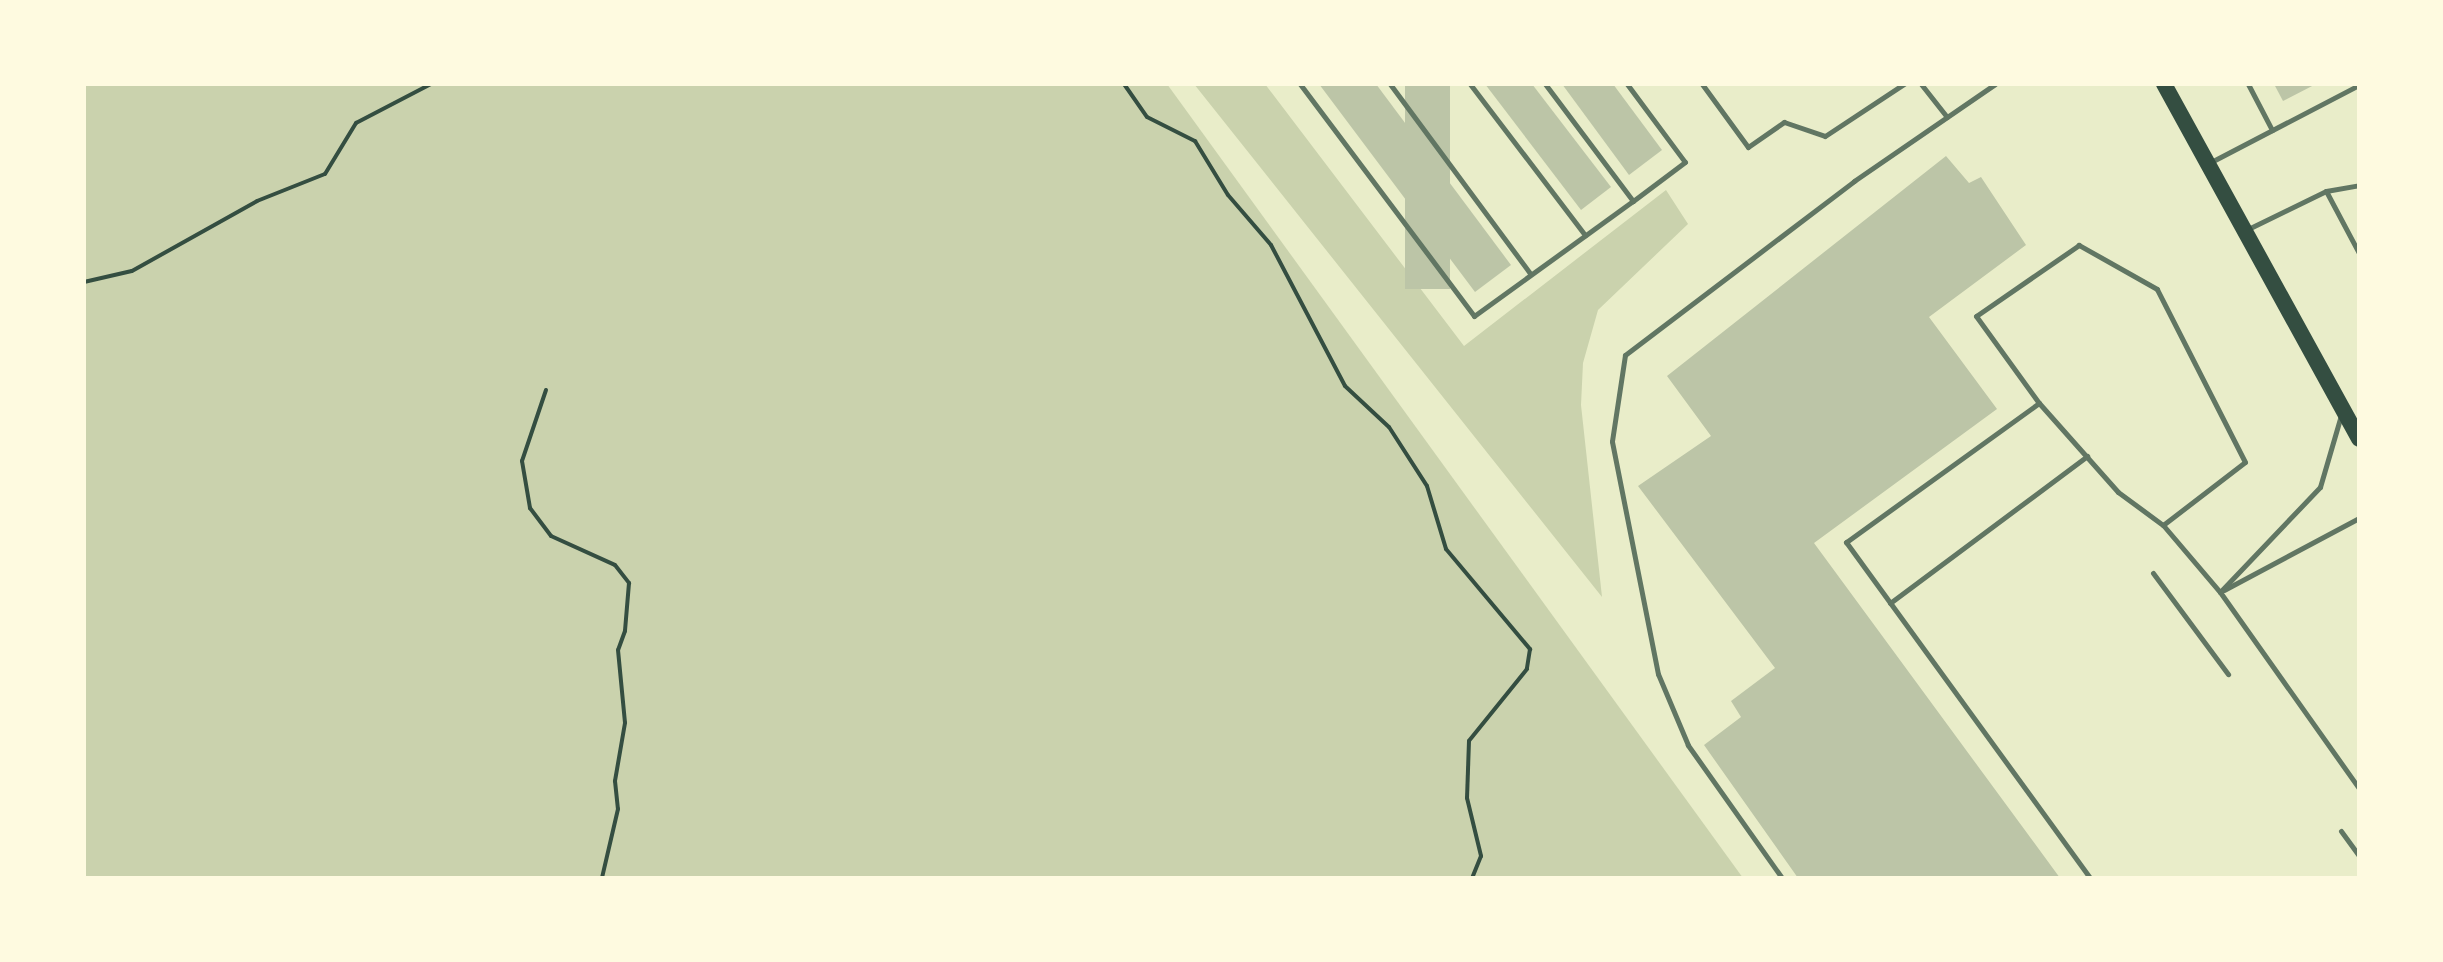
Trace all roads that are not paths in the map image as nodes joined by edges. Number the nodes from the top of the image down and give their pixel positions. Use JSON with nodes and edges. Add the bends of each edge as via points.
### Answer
{"nodes":[{"id":1,"x":1300,"y":84,"type":"edge"},
{"id":2,"x":1390,"y":84,"type":"edge"},
{"id":3,"x":1470,"y":84,"type":"edge"},
{"id":4,"x":1545,"y":84,"type":"edge"},
{"id":5,"x":1627,"y":84,"type":"edge"},
{"id":6,"x":1702,"y":84,"type":"edge"},
{"id":7,"x":1904,"y":84,"type":"edge"},
{"id":8,"x":1921,"y":84,"type":"edge"},
{"id":9,"x":1995,"y":84,"type":"edge"},
{"id":10,"x":2164,"y":84,"type":"edge"},
{"id":11,"x":2248,"y":84,"type":"edge"},
{"id":12,"x":2359,"y":85,"type":"edge"},
{"id":13,"x":1947,"y":117,"type":"junction"},
{"id":14,"x":2272,"y":130,"type":"junction"},
{"id":15,"x":2207,"y":164,"type":"junction"},
{"id":16,"x":2359,"y":185,"type":"edge"},
{"id":17,"x":2326,"y":191,"type":"junction"},
{"id":18,"x":1633,"y":201,"type":"junction"},
{"id":19,"x":2244,"y":232,"type":"junction"},
{"id":20,"x":1585,"y":235,"type":"junction"},
{"id":21,"x":2359,"y":253,"type":"edge"},
{"id":22,"x":1531,"y":273,"type":"junction"},
{"id":23,"x":2039,"y":403,"type":"junction"},
{"id":24,"x":2342,"y":411,"type":"junction"},
{"id":25,"x":2359,"y":439,"type":"edge"},
{"id":26,"x":2087,"y":456,"type":"junction"},
{"id":27,"x":2359,"y":518,"type":"edge"},
{"id":28,"x":2163,"y":525,"type":"junction"},
{"id":29,"x":2153,"y":573,"type":"dead end"},
{"id":30,"x":2220,"y":592,"type":"junction"},
{"id":31,"x":1890,"y":603,"type":"junction"},
{"id":32,"x":2228,"y":674,"type":"dead end"},
{"id":33,"x":2359,"y":788,"type":"edge"},
{"id":34,"x":2341,"y":831,"type":"dead end"},
{"id":35,"x":2359,"y":856,"type":"edge"},
{"id":36,"x":1782,"y":878,"type":"edge"},
{"id":37,"x":2090,"y":878,"type":"edge"}],
"edges":[{"from":1,"to":22,"type":"lane","via":[[1474,316]]},
{"from":2,"to":22,"type":"lane"},
{"from":3,"to":20,"type":"lane"},
{"from":4,"to":18,"type":"lane"},
{"from":5,"to":18,"type":"lane","via":[[1685,162]]},
{"from":6,"to":7,"type":"lane","via":[[1748,147],[1784,122],[1825,136]]},
{"from":8,"to":13,"type":"lane"},
{"from":9,"to":13,"type":"lane"},
{"from":10,"to":15,"type":"main road"},
{"from":11,"to":14,"type":"lane"},
{"from":12,"to":14,"type":"lane"},
{"from":13,"to":36,"type":"lane","via":[[1625,355],[1612,441],[1658,674],[1688,745]]},
{"from":14,"to":15,"type":"lane"},
{"from":15,"to":19,"type":"main road"},
{"from":16,"to":17,"type":"lane"},
{"from":17,"to":19,"type":"lane"},
{"from":17,"to":21,"type":"lane"},
{"from":18,"to":20,"type":"lane"},
{"from":19,"to":24,"type":"main road"},
{"from":20,"to":22,"type":"lane"},
{"from":23,"to":26,"type":"lane"},
{"from":23,"to":28,"type":"lane","via":[[1976,316],[2079,245],[2157,289],[2245,462]]},
{"from":23,"to":31,"type":"lane","via":[[1846,542]]},
{"from":24,"to":25,"type":"main road"},
{"from":24,"to":30,"type":"lane","via":[[2320,487]]},
{"from":26,"to":28,"type":"lane","via":[[2118,492]]},
{"from":26,"to":31,"type":"lane"},
{"from":27,"to":30,"type":"lane"},
{"from":28,"to":30,"type":"lane"},
{"from":29,"to":32,"type":"lane"},
{"from":30,"to":33,"type":"lane"},
{"from":31,"to":37,"type":"lane"},
{"from":34,"to":35,"type":"lane"}]}
